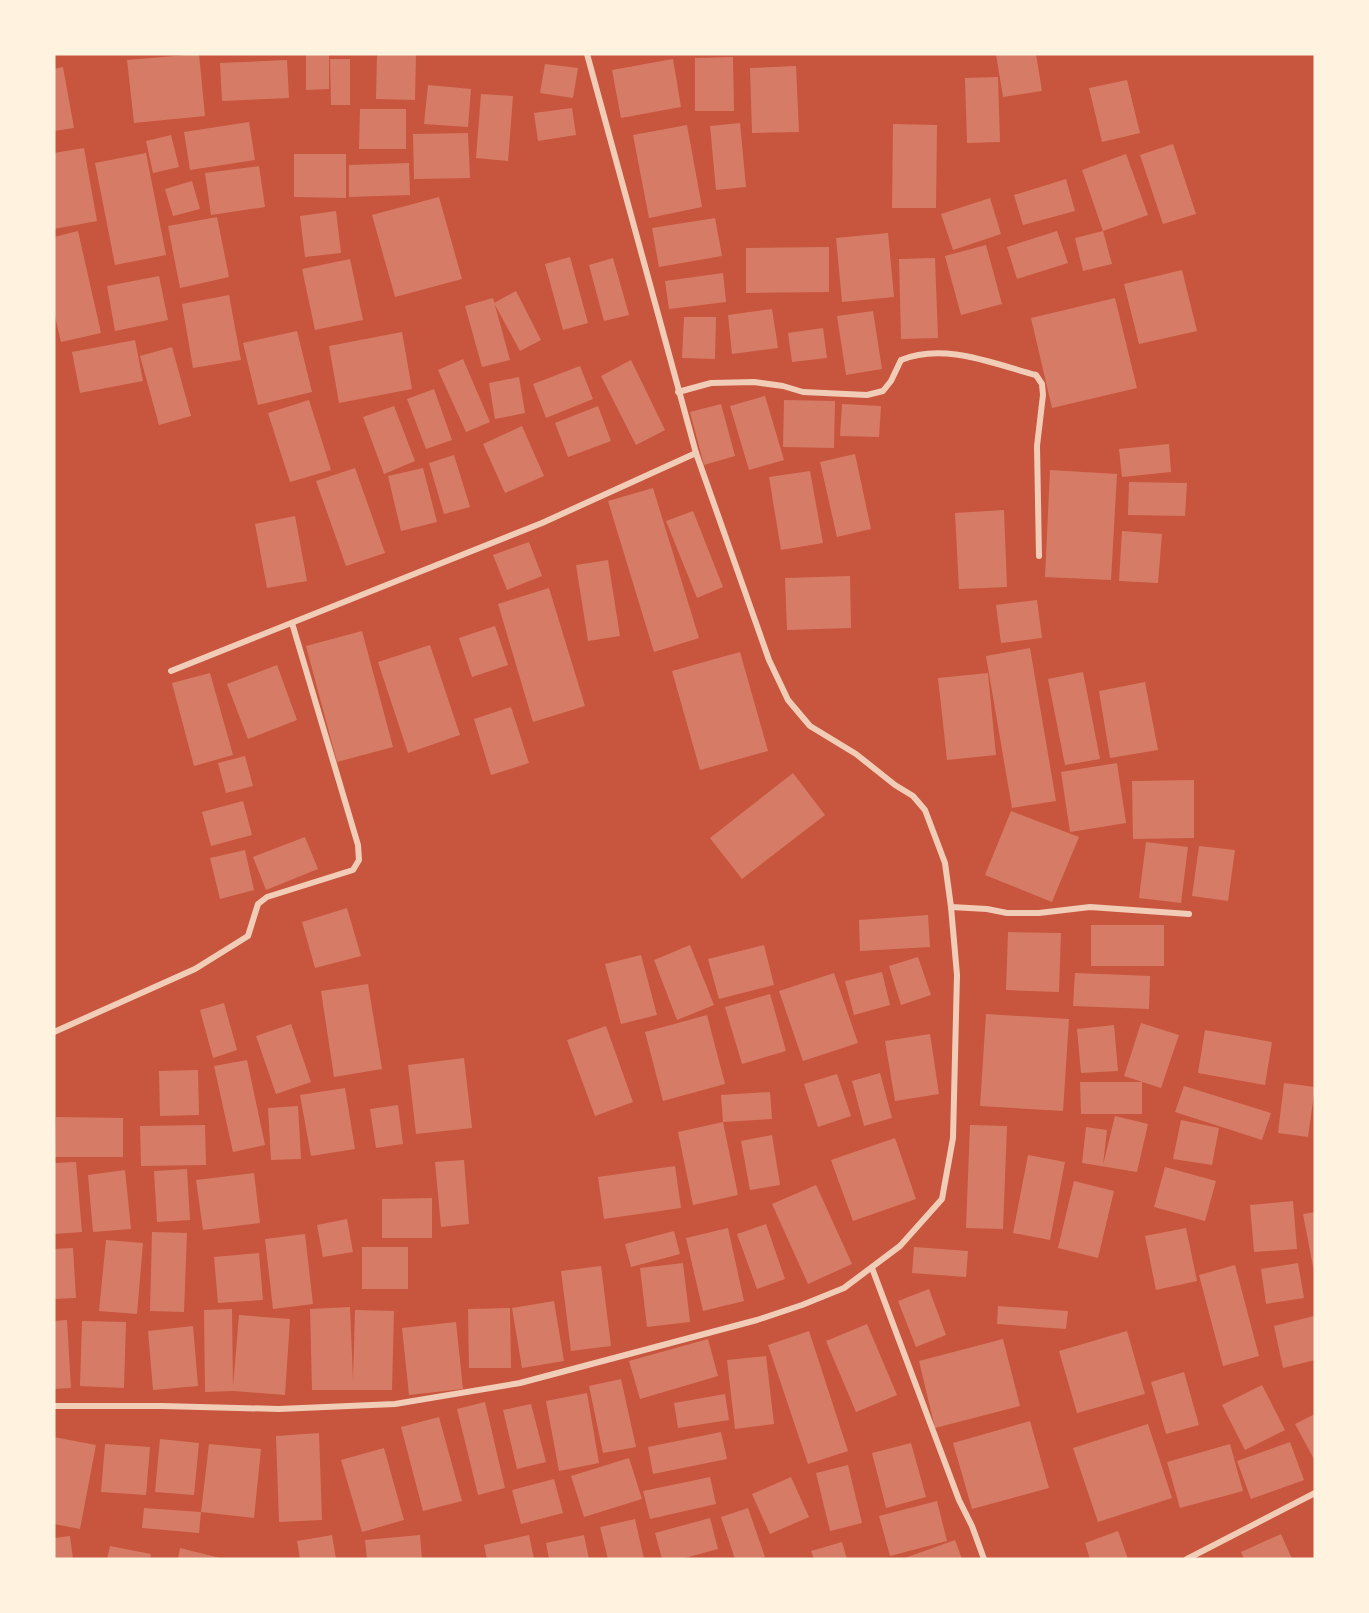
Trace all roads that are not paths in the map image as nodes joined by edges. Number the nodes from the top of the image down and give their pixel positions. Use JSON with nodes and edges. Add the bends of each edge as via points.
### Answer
{"nodes":[{"id":1,"x":587,"y":54,"type":"edge"},
{"id":2,"x":678,"y":392,"type":"junction"},
{"id":3,"x":696,"y":453,"type":"junction"},
{"id":4,"x":1039,"y":556,"type":"dead end"},
{"id":5,"x":292,"y":623,"type":"junction"},
{"id":6,"x":171,"y":671,"type":"dead end"},
{"id":7,"x":951,"y":907,"type":"junction"},
{"id":8,"x":1189,"y":914,"type":"dead end"},
{"id":9,"x":54,"y":1032,"type":"edge"},
{"id":10,"x":872,"y":1268,"type":"junction"},
{"id":11,"x":54,"y":1406,"type":"edge"},
{"id":12,"x":1315,"y":1493,"type":"edge"},
{"id":13,"x":984,"y":1559,"type":"edge"},
{"id":14,"x":1187,"y":1559,"type":"edge"}],
"edges":[{"from":1,"to":2,"type":"street"},
{"from":2,"to":3,"type":"street"},
{"from":2,"to":4,"type":"street","via":[[711,383],[754,382],[803,393],[867,395],[883,391],[901,360],[915,354],[943,352],[1036,375],[1043,395],[1037,446]]},
{"from":3,"to":5,"type":"street","via":[[542,523]]},
{"from":3,"to":7,"type":"street","via":[[769,660],[788,700],[810,726],[856,754],[913,796],[925,810],[945,863]]},
{"from":5,"to":6,"type":"street"},
{"from":5,"to":9,"type":"street","via":[[359,860],[353,870],[267,897],[258,903],[248,936],[195,969]]},
{"from":7,"to":8,"type":"street","via":[[1007,913],[1090,907]]},
{"from":7,"to":10,"type":"street","via":[[957,975],[954,1138],[942,1199],[900,1246]]},
{"from":10,"to":11,"type":"street","via":[[844,1288],[757,1320],[520,1383],[395,1404],[279,1409]]},
{"from":10,"to":13,"type":"street"},
{"from":12,"to":14,"type":"street"}]}
